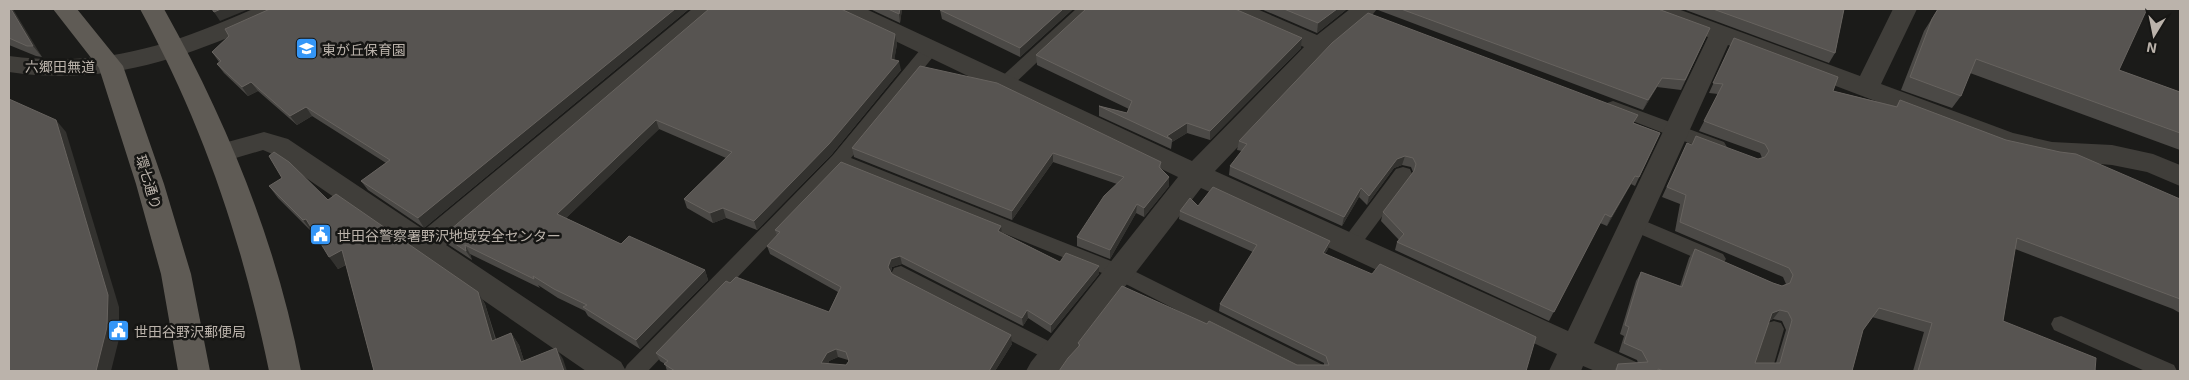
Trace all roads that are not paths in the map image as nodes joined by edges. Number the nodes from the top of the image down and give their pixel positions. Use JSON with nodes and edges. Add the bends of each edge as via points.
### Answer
{"nodes":[{"id":1,"x":65,"y":9,"type":"edge"},
{"id":2,"x":152,"y":9,"type":"edge"},
{"id":3,"x":273,"y":9,"type":"edge"},
{"id":4,"x":706,"y":9,"type":"edge"},
{"id":5,"x":846,"y":9,"type":"edge"},
{"id":6,"x":1085,"y":9,"type":"edge"},
{"id":7,"x":1237,"y":9,"type":"edge"},
{"id":8,"x":1656,"y":9,"type":"edge"},
{"id":9,"x":1905,"y":9,"type":"edge"},
{"id":10,"x":1369,"y":13,"type":"edge"},
{"id":11,"x":1720,"y":34,"type":"junction"},
{"id":12,"x":1320,"y":45,"type":"junction"},
{"id":13,"x":175,"y":48,"type":"junction"},
{"id":14,"x":930,"y":48,"type":"junction"},
{"id":15,"x":9,"y":64,"type":"edge"},
{"id":16,"x":111,"y":66,"type":"junction"},
{"id":17,"x":1005,"y":83,"type":"junction"},
{"id":18,"x":1867,"y":87,"type":"junction"},
{"id":19,"x":1602,"y":103,"type":"edge"},
{"id":20,"x":1676,"y":131,"type":"junction"},
{"id":21,"x":222,"y":153,"type":"junction"},
{"id":22,"x":1736,"y":153,"type":"edge"},
{"id":23,"x":839,"y":160,"type":"junction"},
{"id":24,"x":1196,"y":174,"type":"junction"},
{"id":25,"x":1404,"y":174,"type":"dead end"},
{"id":26,"x":2180,"y":176,"type":"edge"},
{"id":27,"x":1633,"y":223,"type":"junction"},
{"id":28,"x":426,"y":245,"type":"junction"},
{"id":29,"x":1350,"y":245,"type":"junction"},
{"id":30,"x":1731,"y":266,"type":"edge"},
{"id":31,"x":1119,"y":272,"type":"junction"},
{"id":32,"x":901,"y":274,"type":"dead end"},
{"id":33,"x":2061,"y":324,"type":"dead end"},
{"id":34,"x":1774,"y":328,"type":"dead end"},
{"id":35,"x":1570,"y":360,"type":"edge"},
{"id":36,"x":1048,"y":362,"type":"edge"},
{"id":37,"x":1308,"y":370,"type":"edge"},
{"id":38,"x":194,"y":371,"type":"edge"},
{"id":39,"x":285,"y":371,"type":"edge"},
{"id":40,"x":610,"y":371,"type":"edge"},
{"id":41,"x":635,"y":371,"type":"edge"},
{"id":42,"x":1625,"y":371,"type":"edge"},
{"id":43,"x":1761,"y":371,"type":"edge"},
{"id":44,"x":2166,"y":371,"type":"edge"}],
"edges":[{"from":1,"to":16,"type":"main road","name":"環七通り"},
{"from":2,"to":13,"type":"main road"},
{"from":3,"to":13,"type":"street","name":"六郷田無道"},
{"from":4,"to":28,"type":"street"},
{"from":5,"to":14,"type":"street"},
{"from":6,"to":17,"type":"lane"},
{"from":7,"to":12,"type":"street"},
{"from":8,"to":11,"type":"street"},
{"from":9,"to":18,"type":"street"},
{"from":10,"to":12,"type":"street"},
{"from":11,"to":18,"type":"street"},
{"from":11,"to":20,"type":"street"},
{"from":12,"to":24,"type":"street"},
{"from":13,"to":16,"type":"street","name":"六郷田無道"},
{"from":13,"to":21,"type":"main road"},
{"from":14,"to":17,"type":"street"},
{"from":14,"to":23,"type":"lane"},
{"from":15,"to":16,"type":"street","name":"六郷田無道","via":[[48,68]]},
{"from":16,"to":38,"type":"main road","name":"環七通り","via":[[176,274]]},
{"from":17,"to":24,"type":"street"},
{"from":18,"to":26,"type":"street","via":[[2008,141],[2052,151],[2112,155],[2153,164]]},
{"from":19,"to":20,"type":"lane"},
{"from":20,"to":22,"type":"lane"},
{"from":20,"to":27,"type":"street"},
{"from":21,"to":28,"type":"street","via":[[264,141],[279,146]]},
{"from":21,"to":39,"type":"main road","via":[[253,246]]},
{"from":23,"to":31,"type":"lane"},
{"from":23,"to":41,"type":"lane"},
{"from":24,"to":29,"type":"street"},
{"from":24,"to":31,"type":"street"},
{"from":25,"to":29,"type":"lane"},
{"from":27,"to":30,"type":"lane"},
{"from":27,"to":35,"type":"street"},
{"from":28,"to":40,"type":"street"},
{"from":29,"to":35,"type":"street"},
{"from":31,"to":36,"type":"street"},
{"from":31,"to":37,"type":"lane"},
{"from":32,"to":36,"type":"lane"},
{"from":33,"to":44,"type":"lane"},
{"from":34,"to":43,"type":"lane"},
{"from":35,"to":42,"type":"street"}]}
